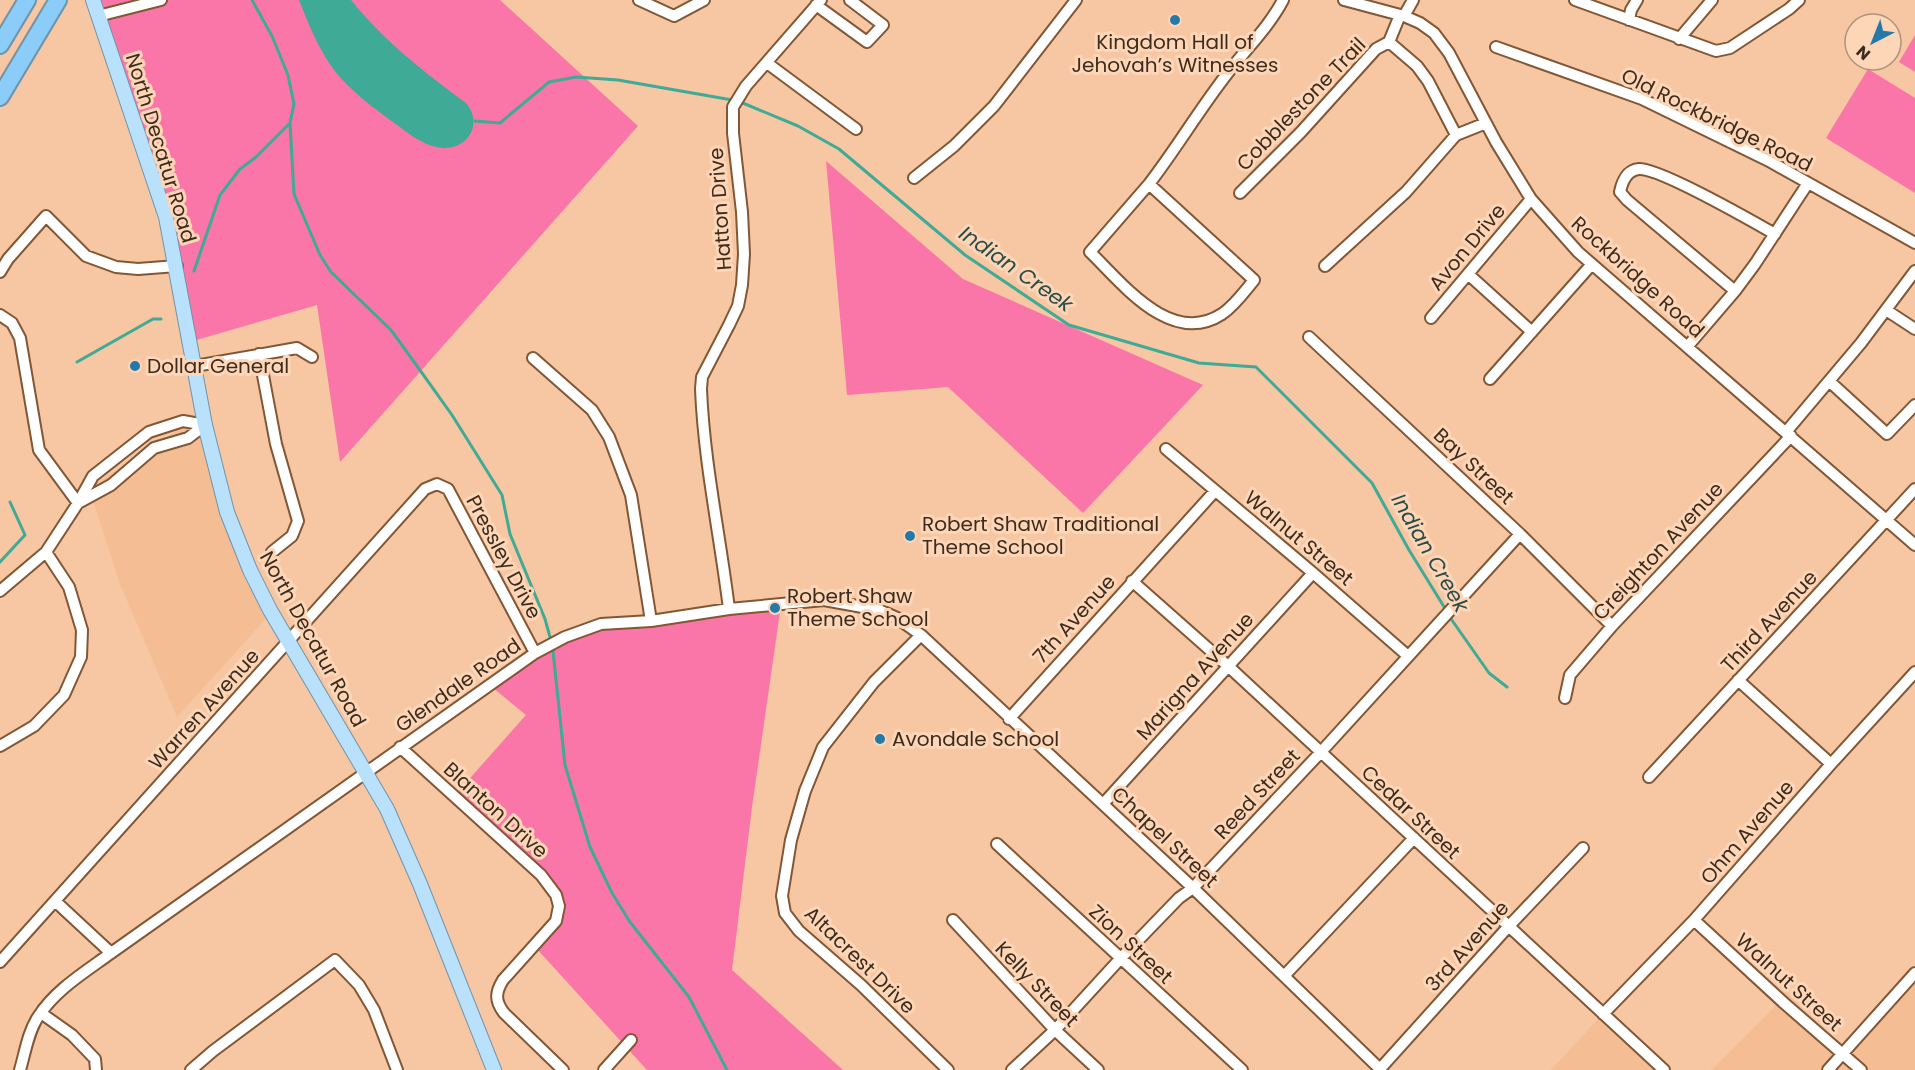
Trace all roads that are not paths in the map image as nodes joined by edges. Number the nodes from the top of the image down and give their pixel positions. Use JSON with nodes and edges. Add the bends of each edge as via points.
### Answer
{"nodes":[{"id":1,"x":27,"y":0,"type":"edge"},
{"id":2,"x":93,"y":0,"type":"edge"},
{"id":3,"x":161,"y":0,"type":"edge"},
{"id":4,"x":639,"y":0,"type":"edge"},
{"id":5,"x":704,"y":0,"type":"edge"},
{"id":6,"x":850,"y":0,"type":"edge"},
{"id":7,"x":1076,"y":0,"type":"edge"},
{"id":8,"x":1283,"y":0,"type":"edge"},
{"id":9,"x":1344,"y":0,"type":"edge"},
{"id":10,"x":1413,"y":0,"type":"edge"},
{"id":11,"x":1579,"y":0,"type":"edge"},
{"id":12,"x":1637,"y":0,"type":"edge"},
{"id":13,"x":1712,"y":0,"type":"edge"},
{"id":14,"x":1799,"y":0,"type":"edge"},
{"id":15,"x":57,"y":1,"type":"edge"},
{"id":16,"x":819,"y":3,"type":"edge"},
{"id":17,"x":1402,"y":15,"type":"junction"},
{"id":18,"x":98,"y":16,"type":"junction"},
{"id":19,"x":1629,"y":20,"type":"junction"},
{"id":20,"x":1679,"y":39,"type":"junction"},
{"id":21,"x":1389,"y":42,"type":"junction"},
{"id":22,"x":0,"y":45,"type":"edge"},
{"id":23,"x":1496,"y":47,"type":"dead end"},
{"id":24,"x":767,"y":63,"type":"junction"},
{"id":25,"x":0,"y":97,"type":"edge"},
{"id":26,"x":1486,"y":123,"type":"junction"},
{"id":27,"x":856,"y":129,"type":"dead end"},
{"id":28,"x":1456,"y":135,"type":"junction"},
{"id":29,"x":914,"y":178,"type":"dead end"},
{"id":30,"x":1808,"y":183,"type":"junction"},
{"id":31,"x":1149,"y":184,"type":"junction"},
{"id":32,"x":1240,"y":193,"type":"dead end"},
{"id":33,"x":1532,"y":200,"type":"junction"},
{"id":34,"x":1775,"y":234,"type":"junction"},
{"id":35,"x":1915,"y":243,"type":"edge"},
{"id":36,"x":1592,"y":264,"type":"junction"},
{"id":37,"x":177,"y":266,"type":"junction"},
{"id":38,"x":1325,"y":266,"type":"dead end"},
{"id":39,"x":1915,"y":271,"type":"edge"},
{"id":40,"x":0,"y":272,"type":"edge"},
{"id":41,"x":1468,"y":274,"type":"junction"},
{"id":42,"x":1735,"y":291,"type":"junction"},
{"id":43,"x":1886,"y":310,"type":"junction"},
{"id":44,"x":0,"y":315,"type":"edge"},
{"id":45,"x":1431,"y":318,"type":"dead end"},
{"id":46,"x":1915,"y":329,"type":"edge"},
{"id":47,"x":1532,"y":332,"type":"junction"},
{"id":48,"x":1309,"y":337,"type":"dead end"},
{"id":49,"x":1687,"y":347,"type":"junction"},
{"id":50,"x":259,"y":354,"type":"junction"},
{"id":51,"x":312,"y":357,"type":"dead end"},
{"id":52,"x":533,"y":358,"type":"dead end"},
{"id":53,"x":195,"y":366,"type":"junction"},
{"id":54,"x":1490,"y":379,"type":"dead end"},
{"id":55,"x":1829,"y":381,"type":"junction"},
{"id":56,"x":1915,"y":405,"type":"edge"},
{"id":57,"x":205,"y":425,"type":"junction"},
{"id":58,"x":153,"y":430,"type":"junction"},
{"id":59,"x":1788,"y":434,"type":"junction"},
{"id":60,"x":158,"y":447,"type":"junction"},
{"id":61,"x":1166,"y":449,"type":"dead end"},
{"id":62,"x":437,"y":484,"type":"joint"},
{"id":63,"x":1915,"y":489,"type":"edge"},
{"id":64,"x":1215,"y":491,"type":"junction"},
{"id":65,"x":78,"y":502,"type":"junction"},
{"id":66,"x":1887,"y":519,"type":"junction"},
{"id":67,"x":1520,"y":534,"type":"junction"},
{"id":68,"x":1915,"y":544,"type":"edge"},
{"id":69,"x":46,"y":552,"type":"junction"},
{"id":70,"x":272,"y":552,"type":"dead end"},
{"id":71,"x":1313,"y":573,"type":"junction"},
{"id":72,"x":1132,"y":581,"type":"junction"},
{"id":73,"x":0,"y":591,"type":"edge"},
{"id":74,"x":729,"y":609,"type":"junction"},
{"id":75,"x":651,"y":621,"type":"junction"},
{"id":76,"x":1612,"y":626,"type":"junction"},
{"id":77,"x":921,"y":635,"type":"junction"},
{"id":78,"x":288,"y":642,"type":"junction"},
{"id":79,"x":535,"y":653,"type":"junction"},
{"id":80,"x":1408,"y":656,"type":"junction"},
{"id":81,"x":1228,"y":666,"type":"junction"},
{"id":82,"x":1915,"y":672,"type":"edge"},
{"id":83,"x":1738,"y":680,"type":"junction"},
{"id":84,"x":1565,"y":698,"type":"dead end"},
{"id":85,"x":1009,"y":719,"type":"junction"},
{"id":86,"x":0,"y":746,"type":"edge"},
{"id":87,"x":400,"y":747,"type":"junction"},
{"id":88,"x":1320,"y":753,"type":"junction"},
{"id":89,"x":1831,"y":764,"type":"junction"},
{"id":90,"x":365,"y":771,"type":"junction"},
{"id":91,"x":1649,"y":777,"type":"dead end"},
{"id":92,"x":1102,"y":804,"type":"junction"},
{"id":93,"x":1414,"y":838,"type":"junction"},
{"id":94,"x":996,"y":844,"type":"dead end"},
{"id":95,"x":1583,"y":848,"type":"dead end"},
{"id":96,"x":1193,"y":888,"type":"junction"},
{"id":97,"x":55,"y":901,"type":"junction"},
{"id":98,"x":953,"y":920,"type":"dead end"},
{"id":99,"x":1694,"y":920,"type":"junction"},
{"id":100,"x":1508,"y":927,"type":"junction"},
{"id":101,"x":111,"y":953,"type":"junction"},
{"id":102,"x":1119,"y":959,"type":"junction"},
{"id":103,"x":0,"y":962,"type":"edge"},
{"id":104,"x":1915,"y":973,"type":"edge"},
{"id":105,"x":1284,"y":976,"type":"junction"},
{"id":106,"x":41,"y":1013,"type":"junction"},
{"id":107,"x":1603,"y":1014,"type":"junction"},
{"id":108,"x":1055,"y":1030,"type":"junction"},
{"id":109,"x":631,"y":1040,"type":"dead end"},
{"id":110,"x":1842,"y":1054,"type":"junction"},
{"id":111,"x":1379,"y":1069,"type":"edge"},
{"id":112,"x":20,"y":1070,"type":"edge"},
{"id":113,"x":96,"y":1070,"type":"edge"},
{"id":114,"x":191,"y":1070,"type":"edge"},
{"id":115,"x":397,"y":1070,"type":"edge"},
{"id":116,"x":494,"y":1070,"type":"edge"},
{"id":117,"x":563,"y":1070,"type":"edge"},
{"id":118,"x":604,"y":1070,"type":"edge"},
{"id":119,"x":948,"y":1070,"type":"edge"},
{"id":120,"x":1012,"y":1070,"type":"edge"},
{"id":121,"x":1098,"y":1070,"type":"edge"},
{"id":122,"x":1242,"y":1070,"type":"edge"},
{"id":123,"x":1664,"y":1070,"type":"edge"},
{"id":124,"x":1828,"y":1070,"type":"edge"},
{"id":125,"x":1861,"y":1070,"type":"edge"}],
"edges":[{"from":1,"to":22,"type":"highway"},
{"from":2,"to":18,"type":"main road","name":"North Decatur Road"},
{"from":3,"to":18,"type":"street"},
{"from":4,"to":5,"type":"street","via":[[674,16]]},
{"from":6,"to":16,"type":"street","name":"Hatton Drive","via":[[883,24],[867,42]]},
{"from":7,"to":29,"type":"street","via":[[994,106]]},
{"from":8,"to":31,"type":"street"},
{"from":9,"to":17,"type":"street","name":"Rockbridge Road"},
{"from":10,"to":17,"type":"street","name":"Cobblestone Trail"},
{"from":11,"to":19,"type":"street"},
{"from":12,"to":19,"type":"street"},
{"from":13,"to":20,"type":"street"},
{"from":14,"to":20,"type":"street","via":[[1730,48],[1716,51]]},
{"from":15,"to":25,"type":"highway"},
{"from":16,"to":24,"type":"street","name":"Hatton Drive"},
{"from":17,"to":21,"type":"street","name":"Cobblestone Trail"},
{"from":17,"to":26,"type":"street","name":"Rockbridge Road","via":[[1434,33]]},
{"from":18,"to":37,"type":"main road","name":"North Decatur Road","via":[[158,190]]},
{"from":19,"to":20,"type":"street"},
{"from":21,"to":28,"type":"street","name":"Cobblestone Trail","via":[[1428,81]]},
{"from":21,"to":32,"type":"street","name":"Cobblestone Trail","via":[[1376,49]]},
{"from":23,"to":30,"type":"street","name":"Old Rockbridge Road","via":[[1642,99]]},
{"from":24,"to":27,"type":"street"},
{"from":24,"to":74,"type":"street","name":"Hatton Drive","via":[[734,107],[732,133],[742,212],[742,285],[738,306],[702,377],[701,388],[706,461]]},
{"from":26,"to":28,"type":"street"},
{"from":26,"to":33,"type":"street","name":"Rockbridge Road"},
{"from":28,"to":38,"type":"street","via":[[1406,192]]},
{"from":30,"to":34,"type":"street"},
{"from":30,"to":35,"type":"street","name":"Old Rockbridge Road"},
{"from":31,"to":31,"type":"street","via":[[1090,252],[1164,318],[1186,324],[1221,315],[1254,280]]},
{"from":33,"to":36,"type":"street","name":"Rockbridge Road"},
{"from":33,"to":41,"type":"street","name":"Avon Drive"},
{"from":34,"to":42,"type":"street"},
{"from":34,"to":42,"type":"street","via":[[1662,176],[1641,169],[1631,171],[1622,182],[1620,192],[1627,200]]},
{"from":36,"to":47,"type":"street"},
{"from":36,"to":49,"type":"street","name":"Rockbridge Road"},
{"from":37,"to":40,"type":"street","via":[[116,267],[86,256],[46,216]]},
{"from":37,"to":53,"type":"main road","name":"North Decatur Road"},
{"from":39,"to":43,"type":"street","name":"Creighton Avenue"},
{"from":41,"to":45,"type":"street","name":"Avon Drive"},
{"from":41,"to":47,"type":"street"},
{"from":42,"to":49,"type":"street"},
{"from":43,"to":46,"type":"street"},
{"from":43,"to":55,"type":"street","name":"Creighton Avenue"},
{"from":44,"to":65,"type":"street","via":[[12,323],[20,338],[39,450]]},
{"from":47,"to":54,"type":"street"},
{"from":48,"to":67,"type":"street","name":"Bay Street"},
{"from":49,"to":59,"type":"street","name":"Rockbridge Road"},
{"from":50,"to":51,"type":"street","via":[[297,348]]},
{"from":50,"to":53,"type":"street"},
{"from":50,"to":70,"type":"street","via":[[276,444],[298,521],[292,536]]},
{"from":52,"to":75,"type":"street","via":[[592,410],[609,437],[631,495]]},
{"from":53,"to":57,"type":"main road","name":"North Decatur Road"},
{"from":55,"to":56,"type":"street","via":[[1887,434]]},
{"from":55,"to":59,"type":"street","name":"Creighton Avenue"},
{"from":57,"to":58,"type":"street","via":[[183,421]]},
{"from":57,"to":60,"type":"street","via":[[188,438]]},
{"from":57,"to":78,"type":"main road","name":"North Decatur Road","via":[[227,512],[250,570]]},
{"from":58,"to":60,"type":"street"},
{"from":58,"to":65,"type":"street","via":[[93,476]]},
{"from":59,"to":66,"type":"street","name":"Rockbridge Road"},
{"from":59,"to":76,"type":"street","name":"Creighton Avenue"},
{"from":60,"to":65,"type":"street","via":[[111,485]]},
{"from":61,"to":64,"type":"street","name":"Walnut Street"},
{"from":62,"to":78,"type":"street","name":"Warren Avenue","via":[[425,489]]},
{"from":62,"to":79,"type":"street","name":"Pressley Drive","via":[[448,489]]},
{"from":63,"to":66,"type":"street","name":"Third Avenue"},
{"from":64,"to":71,"type":"street","name":"Walnut Street"},
{"from":64,"to":72,"type":"street","name":"7th Avenue"},
{"from":65,"to":69,"type":"street"},
{"from":66,"to":68,"type":"street","name":"Rockbridge Road"},
{"from":66,"to":83,"type":"street","name":"Third Avenue"},
{"from":67,"to":76,"type":"street","name":"Bay Street"},
{"from":67,"to":80,"type":"street","name":"Reed Street"},
{"from":69,"to":73,"type":"street"},
{"from":69,"to":86,"type":"street","via":[[69,587],[86,657],[64,695],[34,726]]},
{"from":71,"to":80,"type":"street","name":"Walnut Street"},
{"from":71,"to":81,"type":"street","name":"Marigna Avenue"},
{"from":72,"to":81,"type":"street","name":"Cedar Street"},
{"from":72,"to":85,"type":"street","name":"7th Avenue"},
{"from":74,"to":75,"type":"street","name":"Glendale Road"},
{"from":74,"to":77,"type":"street","name":"Glendale Road","via":[[824,600],[879,610]]},
{"from":75,"to":79,"type":"street","name":"Glendale Road","via":[[601,624]]},
{"from":76,"to":84,"type":"street","name":"Creighton Avenue","via":[[1570,675]]},
{"from":77,"to":85,"type":"street","name":"Chapel Street"},
{"from":77,"to":119,"type":"street","name":"Altacrest Drive","via":[[874,682],[824,747],[791,840],[782,896],[785,913],[799,931]]},
{"from":78,"to":90,"type":"main road","name":"North Decatur Road"},
{"from":78,"to":97,"type":"street","name":"Warren Avenue"},
{"from":79,"to":87,"type":"street","name":"Glendale Road"},
{"from":80,"to":88,"type":"street","name":"Reed Street"},
{"from":81,"to":88,"type":"street","name":"Cedar Street"},
{"from":81,"to":92,"type":"street","name":"Marigna Avenue"},
{"from":82,"to":89,"type":"street","name":"Ohm Avenue"},
{"from":83,"to":89,"type":"street"},
{"from":83,"to":91,"type":"street","name":"Third Avenue"},
{"from":85,"to":92,"type":"street","name":"Chapel Street"},
{"from":87,"to":90,"type":"street","name":"Glendale Road"},
{"from":87,"to":117,"type":"street","name":"Blanton Drive","via":[[541,875],[556,895],[556,921],[502,980],[496,997],[504,1013]]},
{"from":88,"to":93,"type":"street","name":"Cedar Street"},
{"from":88,"to":96,"type":"street","name":"Reed Street"},
{"from":89,"to":99,"type":"street","name":"Ohm Avenue"},
{"from":90,"to":101,"type":"street","name":"Glendale Road"},
{"from":90,"to":116,"type":"main road","name":"North Decatur Road","via":[[410,862]]},
{"from":92,"to":96,"type":"street","name":"Chapel Street"},
{"from":93,"to":100,"type":"street","name":"Cedar Street"},
{"from":93,"to":105,"type":"street"},
{"from":94,"to":102,"type":"street","name":"Zion Street"},
{"from":95,"to":100,"type":"street","name":"3rd Avenue"},
{"from":96,"to":102,"type":"street","name":"Reed Street"},
{"from":96,"to":105,"type":"street","name":"Chapel Street"},
{"from":97,"to":101,"type":"street"},
{"from":97,"to":103,"type":"street","name":"Warren Avenue"},
{"from":98,"to":108,"type":"street","name":"Kelly Street"},
{"from":99,"to":107,"type":"street","name":"Ohm Avenue"},
{"from":99,"to":110,"type":"street","name":"Walnut Street"},
{"from":100,"to":107,"type":"street","name":"Cedar Street"},
{"from":100,"to":111,"type":"street","name":"3rd Avenue"},
{"from":101,"to":106,"type":"street","name":"Glendale Road","via":[[55,995]]},
{"from":102,"to":108,"type":"street","name":"Reed Street"},
{"from":102,"to":122,"type":"street","name":"Zion Street"},
{"from":104,"to":110,"type":"street"},
{"from":105,"to":111,"type":"street","name":"Chapel Street"},
{"from":106,"to":112,"type":"street","name":"Glendale Road"},
{"from":106,"to":113,"type":"street","via":[[72,1035],[95,1059]]},
{"from":107,"to":123,"type":"street","name":"Cedar Street"},
{"from":108,"to":120,"type":"street","name":"Reed Street"},
{"from":108,"to":121,"type":"street","name":"Kelly Street"},
{"from":109,"to":118,"type":"street"},
{"from":110,"to":124,"type":"street"},
{"from":110,"to":125,"type":"street","name":"Walnut Street"},
{"from":114,"to":115,"type":"street","via":[[335,960],[359,985],[374,1011]]}]}
